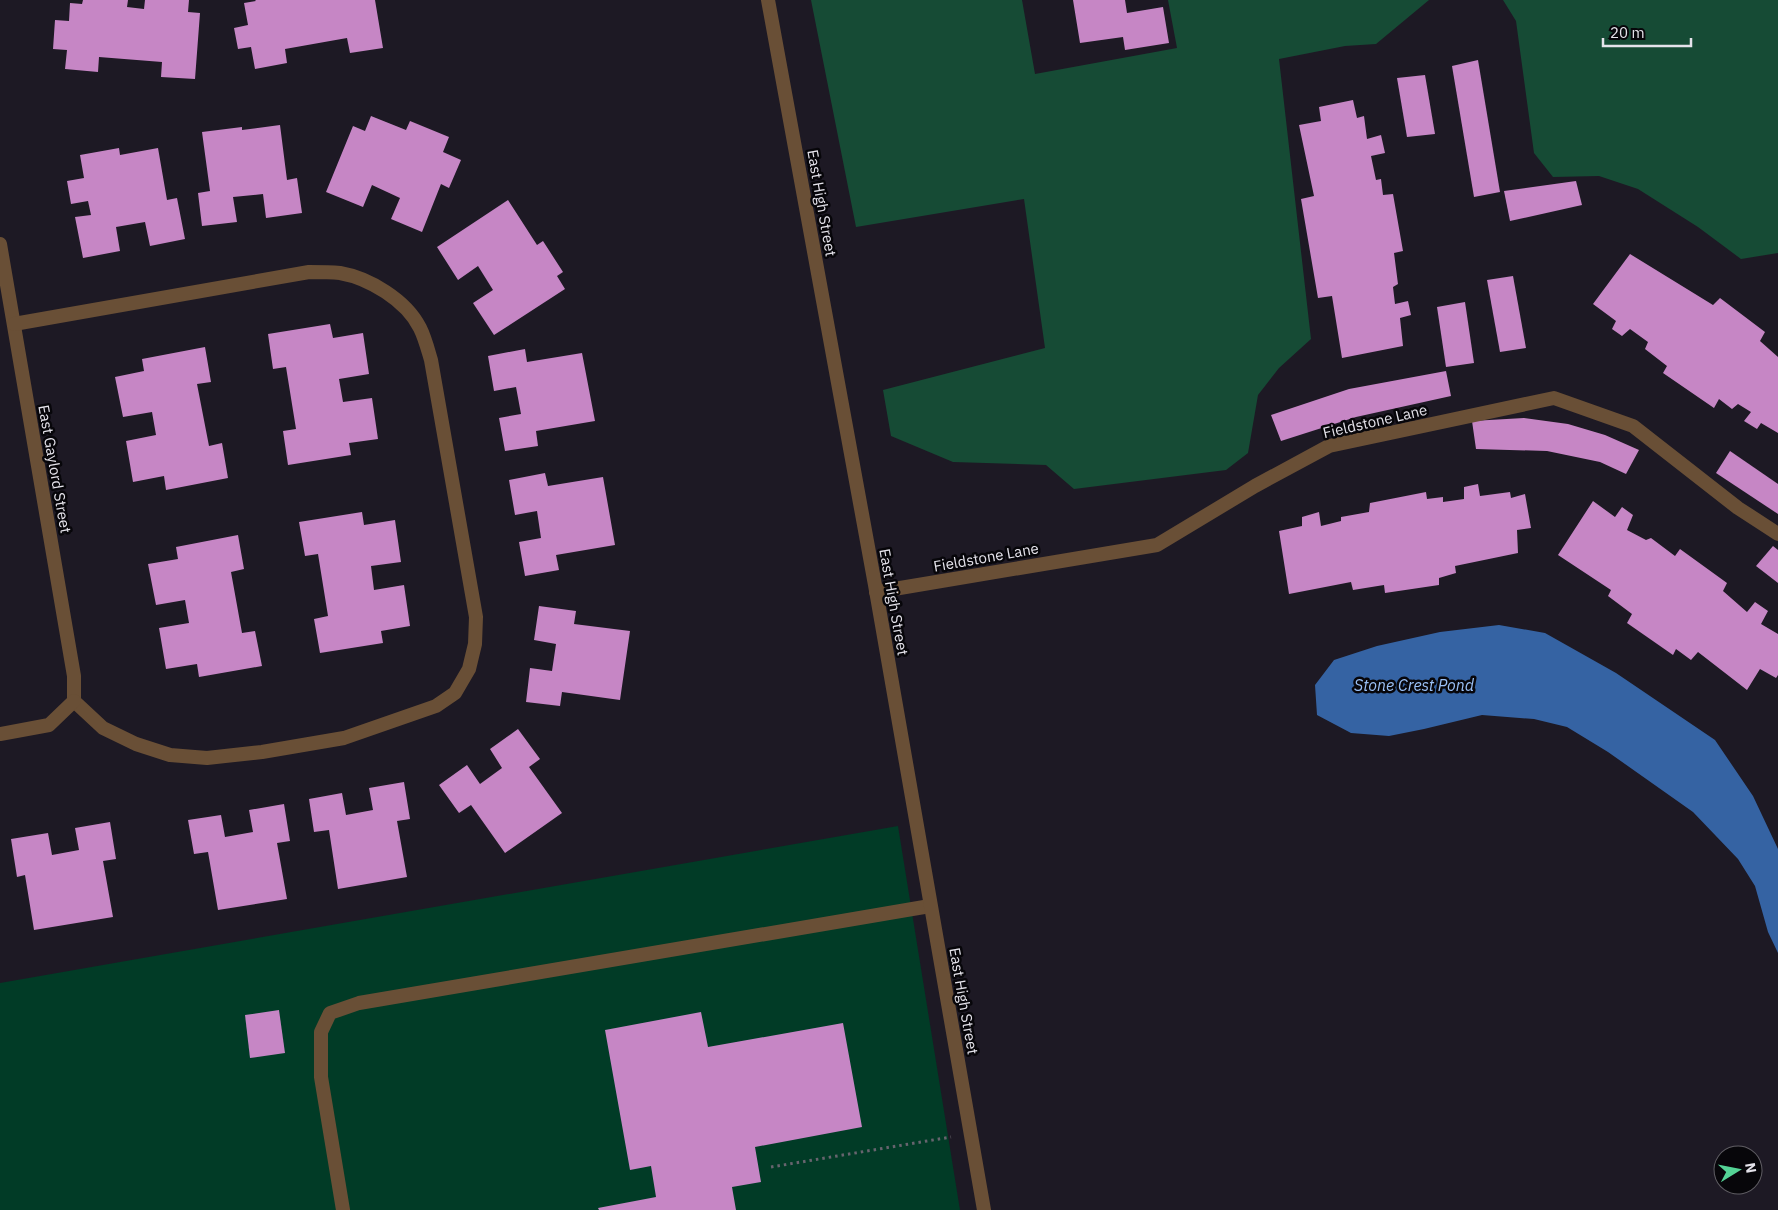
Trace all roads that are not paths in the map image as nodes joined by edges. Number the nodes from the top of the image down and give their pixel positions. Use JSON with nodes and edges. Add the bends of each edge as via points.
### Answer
{"nodes":[{"id":1,"x":768,"y":0,"type":"edge"},
{"id":2,"x":0,"y":244,"type":"edge"},
{"id":3,"x":14,"y":324,"type":"junction"},
{"id":4,"x":1778,"y":534,"type":"edge"},
{"id":5,"x":876,"y":592,"type":"junction"},
{"id":6,"x":74,"y":701,"type":"junction"},
{"id":7,"x":0,"y":734,"type":"edge"},
{"id":8,"x":930,"y":906,"type":"junction"},
{"id":9,"x":343,"y":1210,"type":"edge"},
{"id":10,"x":984,"y":1210,"type":"edge"}],
"edges":[{"from":1,"to":5,"type":"street","name":"East High Street"},
{"from":2,"to":3,"type":"street","name":"East Gaylord Street"},
{"from":3,"to":6,"type":"street","name":"East Gaylord Street","via":[[74,676]]},
{"from":3,"to":6,"type":"street","via":[[309,272],[340,273],[388,292],[420,326],[431,360],[476,617],[476,644],[470,669],[455,693],[436,706],[344,738],[207,758],[170,755],[136,744],[103,728]]},
{"from":4,"to":5,"type":"street","name":"Fieldstone Lane","via":[[1738,508],[1633,426],[1554,398],[1329,446],[1157,545]]},
{"from":5,"to":8,"type":"street","name":"East High Street"},
{"from":6,"to":7,"type":"street","via":[[48,725]]},
{"from":8,"to":9,"type":"street","via":[[359,1003],[330,1013],[322,1032],[320,1077]]},
{"from":8,"to":10,"type":"street","name":"East High Street"}]}
